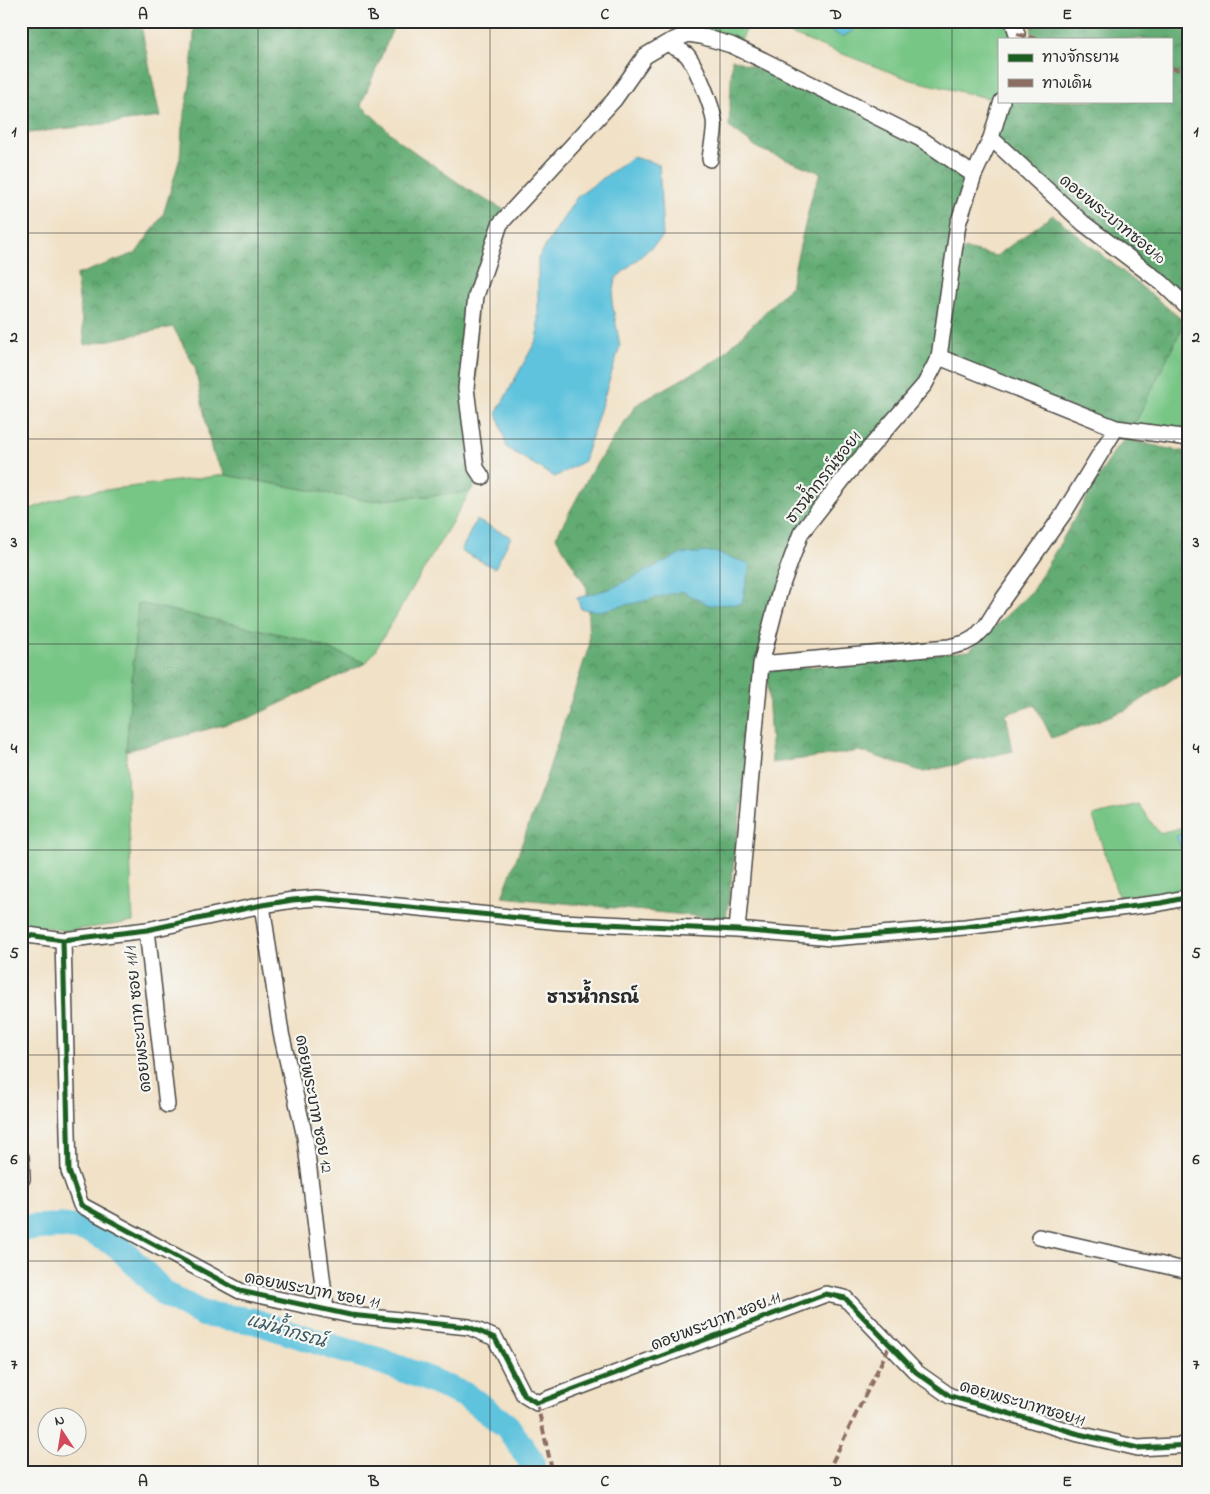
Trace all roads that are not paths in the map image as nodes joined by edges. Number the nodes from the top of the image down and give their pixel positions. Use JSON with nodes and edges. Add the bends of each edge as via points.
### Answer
{"nodes":[{"id":1,"x":1013,"y":21,"type":"edge"},
{"id":2,"x":1016,"y":38,"type":"edge"},
{"id":3,"x":667,"y":43,"type":"junction"},
{"id":4,"x":1002,"y":102,"type":"edge"},
{"id":5,"x":991,"y":138,"type":"junction"},
{"id":6,"x":710,"y":159,"type":"dead end"},
{"id":7,"x":974,"y":175,"type":"junction"},
{"id":8,"x":1189,"y":309,"type":"edge"},
{"id":9,"x":939,"y":357,"type":"junction"},
{"id":10,"x":1116,"y":428,"type":"junction"},
{"id":11,"x":1189,"y":438,"type":"edge"},
{"id":12,"x":482,"y":478,"type":"dead end"},
{"id":13,"x":761,"y":664,"type":"junction"},
{"id":14,"x":1189,"y":897,"type":"edge"},
{"id":15,"x":262,"y":905,"type":"junction"},
{"id":16,"x":147,"y":930,"type":"junction"},
{"id":17,"x":737,"y":930,"type":"junction"},
{"id":18,"x":21,"y":934,"type":"edge"},
{"id":19,"x":63,"y":940,"type":"junction"},
{"id":20,"x":167,"y":1105,"type":"dead end"},
{"id":21,"x":21,"y":1157,"type":"edge"},
{"id":22,"x":22,"y":1178,"type":"edge"},
{"id":23,"x":1039,"y":1237,"type":"dead end"},
{"id":24,"x":1189,"y":1271,"type":"edge"},
{"id":25,"x":826,"y":1294,"type":"joint"},
{"id":26,"x":326,"y":1310,"type":"junction"},
{"id":27,"x":1189,"y":1445,"type":"edge"}],
"edges":[{"from":1,"to":2,"type":"street"},
{"from":3,"to":6,"type":"street","via":[[688,57],[711,107],[715,121]]},
{"from":3,"to":7,"type":"street","via":[[688,34],[731,45],[920,139]]},
{"from":3,"to":12,"type":"street","via":[[645,56],[614,100],[500,224],[476,296],[466,388],[476,468]]},
{"from":4,"to":5,"type":"street","name":"ธารน้ำกรณ์ซอย1"},
{"from":5,"to":7,"type":"street","name":"ธารน้ำกรณ์ซอย1"},
{"from":5,"to":8,"type":"street","name":"ดอยพระบาทซอย10","via":[[1083,223],[1162,283]]},
{"from":7,"to":9,"type":"street","name":"ธารน้ำกรณ์ซอย1","via":[[958,224]]},
{"from":9,"to":10,"type":"street"},
{"from":9,"to":13,"type":"street","name":"ธารน้ำกรณ์ซอย1","via":[[925,384],[848,472],[801,533],[780,590]]},
{"from":10,"to":11,"type":"street"},
{"from":10,"to":13,"type":"street","via":[[1064,513],[986,626],[974,638],[949,647]]},
{"from":13,"to":17,"type":"street","name":"ธารน้ำกรณ์ซอย1"},
{"from":14,"to":17,"type":"street","via":[[965,927],[832,938]]},
{"from":15,"to":16,"type":"street"},
{"from":15,"to":17,"type":"street","via":[[317,898],[561,922]]},
{"from":15,"to":26,"type":"street","name":"ดอยพระบาท ซอย 12","via":[[281,1033],[305,1137]]},
{"from":16,"to":19,"type":"street"},
{"from":16,"to":20,"type":"street","name":"ดอยพระบาท ซอย 11/1"},
{"from":18,"to":19,"type":"street"},
{"from":19,"to":26,"type":"street","name":"ดอยพระบาท ซอย 11","via":[[69,1171],[81,1206],[240,1291]]},
{"from":21,"to":22,"type":"street"},
{"from":23,"to":24,"type":"street"},
{"from":25,"to":26,"type":"street","name":"ดอยพระบาท ซอย 11","via":[[537,1403],[524,1395],[495,1338],[469,1327]]},
{"from":25,"to":27,"type":"street","name":"ดอยพระบาทซอย11","via":[[845,1298],[916,1372],[950,1396],[1138,1448]]}]}
